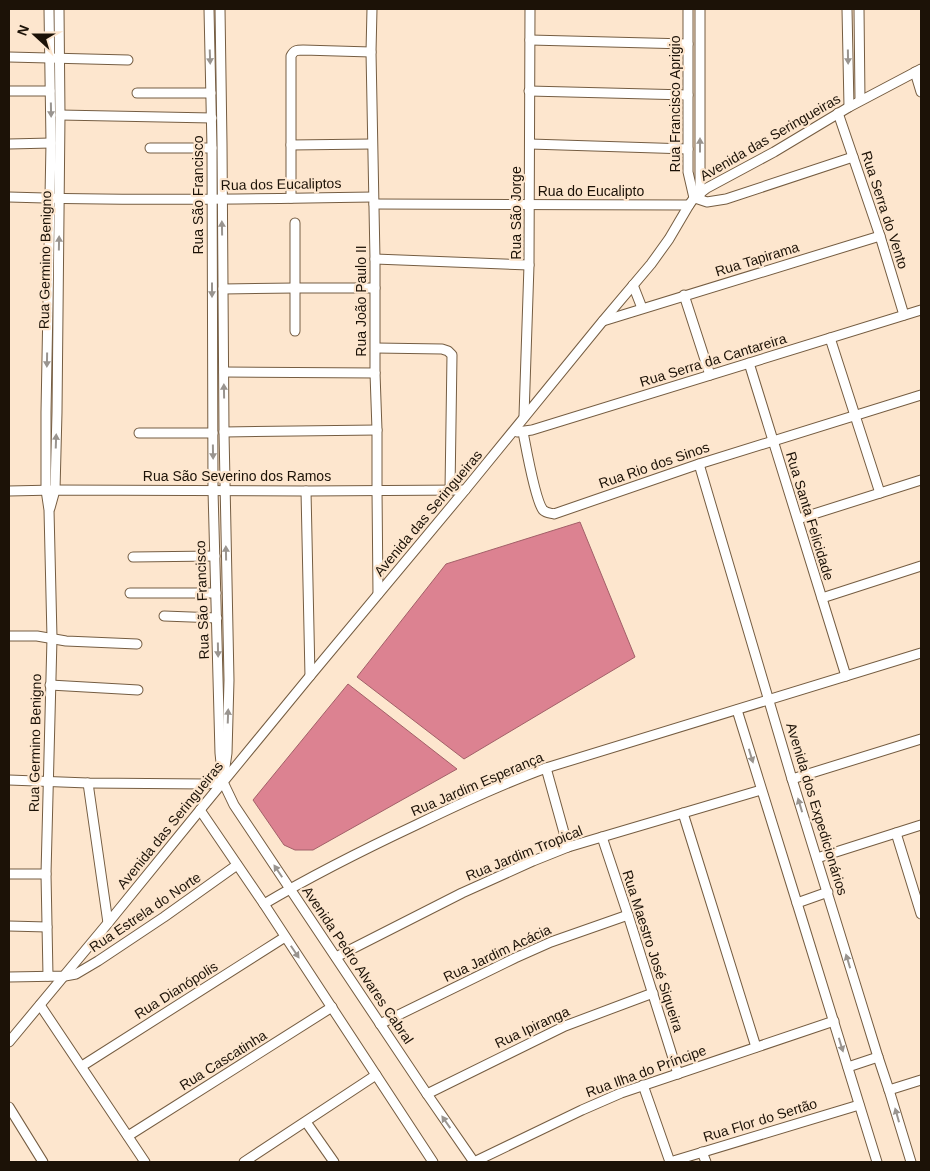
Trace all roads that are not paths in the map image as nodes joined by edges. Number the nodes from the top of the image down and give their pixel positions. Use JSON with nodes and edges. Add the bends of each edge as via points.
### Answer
{"nodes":[{"id":1,"x":50,"y":9,"type":"edge"},
{"id":2,"x":60,"y":9,"type":"edge"},
{"id":3,"x":209,"y":9,"type":"edge"},
{"id":4,"x":220,"y":9,"type":"edge"},
{"id":5,"x":372,"y":9,"type":"edge"},
{"id":6,"x":530,"y":9,"type":"edge"},
{"id":7,"x":688,"y":9,"type":"edge"},
{"id":8,"x":700,"y":9,"type":"edge"},
{"id":9,"x":848,"y":9,"type":"edge"},
{"id":10,"x":859,"y":9,"type":"edge"},
{"id":11,"x":530,"y":40,"type":"junction"},
{"id":12,"x":688,"y":44,"type":"junction"},
{"id":13,"x":371,"y":52,"type":"junction"},
{"id":14,"x":9,"y":57,"type":"edge"},
{"id":15,"x":55,"y":58,"type":"junction"},
{"id":16,"x":128,"y":60,"type":"dead end"},
{"id":17,"x":918,"y":71,"type":"edge"},
{"id":18,"x":9,"y":91,"type":"edge"},
{"id":19,"x":50,"y":91,"type":"junction"},
{"id":20,"x":530,"y":91,"type":"junction"},
{"id":21,"x":921,"y":92,"type":"edge"},
{"id":22,"x":137,"y":93,"type":"dead end"},
{"id":23,"x":211,"y":93,"type":"junction"},
{"id":24,"x":688,"y":95,"type":"junction"},
{"id":25,"x":860,"y":100,"type":"junction"},
{"id":26,"x":849,"y":107,"type":"junction"},
{"id":27,"x":838,"y":113,"type":"junction"},
{"id":28,"x":60,"y":115,"type":"junction"},
{"id":29,"x":212,"y":118,"type":"junction"},
{"id":30,"x":51,"y":143,"type":"junction"},
{"id":31,"x":9,"y":144,"type":"edge"},
{"id":32,"x":372,"y":144,"type":"junction"},
{"id":33,"x":530,"y":144,"type":"junction"},
{"id":34,"x":291,"y":145,"type":"junction"},
{"id":35,"x":150,"y":148,"type":"dead end"},
{"id":36,"x":212,"y":148,"type":"junction"},
{"id":37,"x":688,"y":149,"type":"junction"},
{"id":38,"x":853,"y":157,"type":"junction"},
{"id":39,"x":9,"y":196,"type":"edge"},
{"id":40,"x":55,"y":198,"type":"junction"},
{"id":41,"x":222,"y":198,"type":"junction"},
{"id":42,"x":291,"y":198,"type":"junction"},
{"id":43,"x":212,"y":199,"type":"junction"},
{"id":44,"x":696,"y":199,"type":"junction"},
{"id":45,"x":374,"y":201,"type":"junction"},
{"id":46,"x":529,"y":204,"type":"junction"},
{"id":47,"x":295,"y":223,"type":"dead end"},
{"id":48,"x":880,"y":236,"type":"junction"},
{"id":49,"x":375,"y":259,"type":"junction"},
{"id":50,"x":529,"y":265,"type":"junction"},
{"id":51,"x":632,"y":286,"type":"junction"},
{"id":52,"x":294,"y":288,"type":"junction"},
{"id":53,"x":375,"y":288,"type":"junction"},
{"id":54,"x":223,"y":290,"type":"junction"},
{"id":55,"x":684,"y":295,"type":"junction"},
{"id":56,"x":642,"y":308,"type":"junction"},
{"id":57,"x":921,"y":310,"type":"edge"},
{"id":58,"x":904,"y":315,"type":"junction"},
{"id":59,"x":602,"y":322,"type":"junction"},
{"id":60,"x":295,"y":331,"type":"dead end"},
{"id":61,"x":830,"y":338,"type":"junction"},
{"id":62,"x":376,"y":348,"type":"junction"},
{"id":63,"x":749,"y":363,"type":"junction"},
{"id":64,"x":224,"y":372,"type":"junction"},
{"id":65,"x":375,"y":373,"type":"junction"},
{"id":66,"x":710,"y":375,"type":"junction"},
{"id":67,"x":921,"y":395,"type":"edge"},
{"id":68,"x":524,"y":416,"type":"junction"},
{"id":69,"x":855,"y":416,"type":"junction"},
{"id":70,"x":377,"y":430,"type":"junction"},
{"id":71,"x":139,"y":432,"type":"dead end"},
{"id":72,"x":224,"y":432,"type":"junction"},
{"id":73,"x":512,"y":432,"type":"junction"},
{"id":74,"x":523,"y":432,"type":"junction"},
{"id":75,"x":212,"y":433,"type":"junction"},
{"id":76,"x":772,"y":441,"type":"junction"},
{"id":77,"x":699,"y":464,"type":"junction"},
{"id":78,"x":921,"y":480,"type":"edge"},
{"id":79,"x":50,"y":490,"type":"junction"},
{"id":80,"x":213,"y":490,"type":"junction"},
{"id":81,"x":225,"y":490,"type":"junction"},
{"id":82,"x":376,"y":490,"type":"junction"},
{"id":83,"x":450,"y":490,"type":"junction"},
{"id":84,"x":465,"y":490,"type":"junction"},
{"id":85,"x":9,"y":491,"type":"edge"},
{"id":86,"x":306,"y":491,"type":"junction"},
{"id":87,"x":880,"y":493,"type":"junction"},
{"id":88,"x":798,"y":519,"type":"junction"},
{"id":89,"x":133,"y":556,"type":"dead end"},
{"id":90,"x":215,"y":556,"type":"junction"},
{"id":91,"x":921,"y":566,"type":"edge"},
{"id":92,"x":130,"y":593,"type":"dead end"},
{"id":93,"x":216,"y":593,"type":"junction"},
{"id":94,"x":378,"y":594,"type":"junction"},
{"id":95,"x":822,"y":598,"type":"junction"},
{"id":96,"x":164,"y":616,"type":"dead end"},
{"id":97,"x":217,"y":618,"type":"junction"},
{"id":98,"x":9,"y":636,"type":"edge"},
{"id":99,"x":52,"y":638,"type":"junction"},
{"id":100,"x":137,"y":644,"type":"dead end"},
{"id":101,"x":921,"y":653,"type":"edge"},
{"id":102,"x":310,"y":676,"type":"junction"},
{"id":103,"x":846,"y":676,"type":"junction"},
{"id":104,"x":50,"y":685,"type":"junction"},
{"id":105,"x":138,"y":690,"type":"dead end"},
{"id":106,"x":770,"y":700,"type":"junction"},
{"id":107,"x":737,"y":710,"type":"junction"},
{"id":108,"x":921,"y":739,"type":"edge"},
{"id":109,"x":546,"y":768,"type":"junction"},
{"id":110,"x":792,"y":779,"type":"junction"},
{"id":111,"x":9,"y":780,"type":"edge"},
{"id":112,"x":49,"y":781,"type":"junction"},
{"id":113,"x":88,"y":782,"type":"junction"},
{"id":114,"x":223,"y":782,"type":"junction"},
{"id":115,"x":762,"y":790,"type":"junction"},
{"id":116,"x":200,"y":810,"type":"junction"},
{"id":117,"x":683,"y":813,"type":"junction"},
{"id":118,"x":921,"y":825,"type":"edge"},
{"id":119,"x":896,"y":833,"type":"junction"},
{"id":120,"x":602,"y":837,"type":"junction"},
{"id":121,"x":568,"y":847,"type":"junction"},
{"id":122,"x":817,"y":858,"type":"junction"},
{"id":123,"x":237,"y":865,"type":"junction"},
{"id":124,"x":9,"y":874,"type":"edge"},
{"id":125,"x":46,"y":874,"type":"junction"},
{"id":126,"x":290,"y":888,"type":"junction"},
{"id":127,"x":828,"y":892,"type":"junction"},
{"id":128,"x":797,"y":902,"type":"junction"},
{"id":129,"x":264,"y":904,"type":"junction"},
{"id":130,"x":921,"y":911,"type":"edge"},
{"id":131,"x":628,"y":915,"type":"junction"},
{"id":132,"x":108,"y":923,"type":"junction"},
{"id":133,"x":9,"y":926,"type":"edge"},
{"id":134,"x":47,"y":927,"type":"junction"},
{"id":135,"x":285,"y":937,"type":"junction"},
{"id":136,"x":336,"y":957,"type":"junction"},
{"id":137,"x":48,"y":976,"type":"junction"},
{"id":138,"x":65,"y":976,"type":"junction"},
{"id":139,"x":9,"y":977,"type":"edge"},
{"id":140,"x":653,"y":993,"type":"junction"},
{"id":141,"x":40,"y":1004,"type":"junction"},
{"id":142,"x":332,"y":1007,"type":"junction"},
{"id":143,"x":834,"y":1021,"type":"junction"},
{"id":144,"x":380,"y":1024,"type":"junction"},
{"id":145,"x":9,"y":1042,"type":"edge"},
{"id":146,"x":756,"y":1047,"type":"junction"},
{"id":147,"x":878,"y":1057,"type":"junction"},
{"id":148,"x":82,"y":1066,"type":"junction"},
{"id":149,"x":848,"y":1067,"type":"junction"},
{"id":150,"x":678,"y":1074,"type":"junction"},
{"id":151,"x":376,"y":1075,"type":"junction"},
{"id":152,"x":921,"y":1080,"type":"edge"},
{"id":153,"x":643,"y":1085,"type":"junction"},
{"id":154,"x":889,"y":1090,"type":"junction"},
{"id":155,"x":427,"y":1094,"type":"junction"},
{"id":156,"x":859,"y":1105,"type":"junction"},
{"id":157,"x":9,"y":1107,"type":"edge"},
{"id":158,"x":306,"y":1122,"type":"junction"},
{"id":159,"x":128,"y":1136,"type":"junction"},
{"id":160,"x":702,"y":1152,"type":"junction"},
{"id":161,"x":43,"y":1162,"type":"edge"},
{"id":162,"x":145,"y":1162,"type":"edge"},
{"id":163,"x":244,"y":1162,"type":"edge"},
{"id":164,"x":334,"y":1162,"type":"edge"},
{"id":165,"x":433,"y":1162,"type":"edge"},
{"id":166,"x":474,"y":1162,"type":"edge"},
{"id":167,"x":670,"y":1162,"type":"edge"},
{"id":168,"x":706,"y":1162,"type":"edge"},
{"id":169,"x":877,"y":1162,"type":"edge"},
{"id":170,"x":911,"y":1162,"type":"edge"}],
"edges":[{"from":1,"to":15,"type":"street","name":"Rua Germino Benigno"},
{"from":2,"to":15,"type":"street","name":"Rua Germino Benigno"},
{"from":3,"to":23,"type":"street","name":"Rua São Francisco","one_way":true},
{"from":4,"to":41,"type":"street","name":"Rua São Francisco"},
{"from":5,"to":13,"type":"street","name":"Rua João Paulo II"},
{"from":6,"to":11,"type":"street","name":"Rua São Jorge"},
{"from":7,"to":12,"type":"street","name":"Rua Francisco Aprigio"},
{"from":44,"to":8,"type":"street","name":"Rua Francisco Aprigio","one_way":true},
{"from":9,"to":26,"type":"street","one_way":true},
{"from":10,"to":25,"type":"street"},
{"from":11,"to":12,"type":"street"},
{"from":11,"to":20,"type":"street","name":"Rua São Jorge"},
{"from":12,"to":24,"type":"street","name":"Rua Francisco Aprigio"},
{"from":13,"to":32,"type":"street","name":"Rua João Paulo II"},
{"from":13,"to":34,"type":"street","via":[[298,50],[293,53]]},
{"from":14,"to":15,"type":"street"},
{"from":15,"to":16,"type":"street"},
{"from":15,"to":19,"type":"street","name":"Rua Germino Benigno"},
{"from":15,"to":28,"type":"street","name":"Rua Germino Benigno"},
{"from":17,"to":21,"type":"street"},
{"from":17,"to":25,"type":"street","name":"Avenida das Seringueiras"},
{"from":18,"to":19,"type":"street"},
{"from":19,"to":30,"type":"street","name":"Rua Germino Benigno","one_way":true},
{"from":20,"to":24,"type":"street"},
{"from":20,"to":33,"type":"street","name":"Rua São Jorge"},
{"from":22,"to":23,"type":"street"},
{"from":23,"to":29,"type":"street","name":"Rua São Francisco"},
{"from":24,"to":37,"type":"street","name":"Rua Francisco Aprigio"},
{"from":25,"to":26,"type":"street","name":"Avenida das Seringueiras"},
{"from":26,"to":27,"type":"street","name":"Avenida das Seringueiras"},
{"from":27,"to":38,"type":"street","name":"Rua Serra do Vento"},
{"from":27,"to":44,"type":"street","name":"Avenida das Seringueiras","via":[[707,188]]},
{"from":28,"to":29,"type":"street"},
{"from":28,"to":40,"type":"street","name":"Rua Germino Benigno"},
{"from":29,"to":36,"type":"street","name":"Rua São Francisco"},
{"from":30,"to":31,"type":"street"},
{"from":30,"to":40,"type":"street","name":"Rua Germino Benigno"},
{"from":32,"to":34,"type":"street"},
{"from":32,"to":45,"type":"street","name":"Rua João Paulo II"},
{"from":33,"to":37,"type":"street"},
{"from":33,"to":46,"type":"street","name":"Rua São Jorge"},
{"from":34,"to":42,"type":"street"},
{"from":35,"to":36,"type":"street"},
{"from":36,"to":43,"type":"street","name":"Rua São Francisco"},
{"from":37,"to":44,"type":"street","name":"Rua Francisco Aprigio","via":[[688,172]]},
{"from":38,"to":44,"type":"street","name":"Rua do Eucalipto","via":[[726,199],[707,202]]},
{"from":38,"to":48,"type":"street","name":"Rua Serra do Vento"},
{"from":39,"to":40,"type":"street","name":"Rua dos Eucaliptos"},
{"from":40,"to":43,"type":"street","name":"Rua dos Eucaliptos"},
{"from":40,"to":79,"type":"street","name":"Rua Germino Benigno","via":[[46,402]]},
{"from":41,"to":42,"type":"street","name":"Rua dos Eucaliptos"},
{"from":41,"to":43,"type":"street","name":"Rua dos Eucaliptos"},
{"from":54,"to":41,"type":"street","name":"Rua São Francisco","one_way":true},
{"from":42,"to":45,"type":"street","name":"Rua dos Eucaliptos"},
{"from":43,"to":75,"type":"street","name":"Rua São Francisco","one_way":true},
{"from":44,"to":46,"type":"street","name":"Rua do Eucalipto"},
{"from":44,"to":51,"type":"street","name":"Avenida das Seringueiras"},
{"from":45,"to":46,"type":"street","name":"Rua do Eucalipto"},
{"from":45,"to":49,"type":"street","name":"Rua João Paulo II"},
{"from":46,"to":50,"type":"street","name":"Rua São Jorge"},
{"from":47,"to":52,"type":"street"},
{"from":48,"to":55,"type":"street","name":"Rua Tapirama"},
{"from":48,"to":58,"type":"street","name":"Rua Serra do Vento"},
{"from":49,"to":50,"type":"street"},
{"from":49,"to":53,"type":"street","name":"Rua João Paulo II"},
{"from":50,"to":68,"type":"street","name":"Rua São Jorge"},
{"from":51,"to":56,"type":"street"},
{"from":51,"to":59,"type":"street","name":"Avenida das Seringueiras"},
{"from":52,"to":53,"type":"street"},
{"from":52,"to":54,"type":"street"},
{"from":52,"to":60,"type":"street"},
{"from":53,"to":62,"type":"street","name":"Rua João Paulo II"},
{"from":54,"to":64,"type":"street","name":"Rua São Francisco"},
{"from":55,"to":56,"type":"street","name":"Rua Tapirama"},
{"from":55,"to":66,"type":"street"},
{"from":56,"to":59,"type":"street","name":"Rua Tapirama"},
{"from":57,"to":58,"type":"street","name":"Rua Serra da Cantareira"},
{"from":58,"to":61,"type":"street","name":"Rua Serra da Cantareira"},
{"from":59,"to":68,"type":"street","name":"Avenida das Seringueiras"},
{"from":61,"to":63,"type":"street","name":"Rua Serra da Cantareira"},
{"from":61,"to":69,"type":"street"},
{"from":62,"to":65,"type":"street","name":"Rua João Paulo II"},
{"from":62,"to":83,"type":"street","via":[[442,349],[452,355]]},
{"from":63,"to":66,"type":"street","name":"Rua Serra da Cantareira"},
{"from":63,"to":76,"type":"street","name":"Rua Santa Felicidade"},
{"from":64,"to":65,"type":"street"},
{"from":72,"to":64,"type":"street","name":"Rua São Francisco","one_way":true},
{"from":65,"to":70,"type":"street","name":"Rua João Paulo II"},
{"from":66,"to":74,"type":"street","name":"Rua Serra da Cantareira"},
{"from":67,"to":69,"type":"street","name":"Rua Rio dos Sinos"},
{"from":68,"to":73,"type":"street","name":"Avenida das Seringueiras"},
{"from":69,"to":76,"type":"street","name":"Rua Rio dos Sinos"},
{"from":69,"to":87,"type":"street"},
{"from":70,"to":72,"type":"street"},
{"from":70,"to":82,"type":"street","name":"Rua João Paulo II"},
{"from":71,"to":75,"type":"street"},
{"from":72,"to":81,"type":"street","name":"Rua São Francisco"},
{"from":73,"to":74,"type":"street","name":"Rua Serra da Cantareira"},
{"from":73,"to":84,"type":"street","name":"Avenida das Seringueiras"},
{"from":74,"to":77,"type":"street","name":"Rua Rio dos Sinos","via":[[537,497],[544,512],[554,514]]},
{"from":75,"to":80,"type":"street","name":"Rua São Francisco","one_way":true},
{"from":76,"to":77,"type":"street","name":"Rua Rio dos Sinos"},
{"from":76,"to":88,"type":"street","name":"Rua Santa Felicidade"},
{"from":77,"to":106,"type":"street","name":"Avenida dos Expedicionários"},
{"from":78,"to":87,"type":"street"},
{"from":79,"to":80,"type":"street","name":"Rua São Severino dos Ramos"},
{"from":79,"to":85,"type":"street","name":"Rua São Severino dos Ramos"},
{"from":79,"to":99,"type":"street","name":"Rua Germino Benigno"},
{"from":80,"to":81,"type":"street","name":"Rua São Severino dos Ramos"},
{"from":80,"to":90,"type":"street","name":"Rua São Francisco"},
{"from":81,"to":86,"type":"street","name":"Rua São Severino dos Ramos"},
{"from":114,"to":81,"type":"street","name":"Rua São Francisco","one_way":true,"via":[[229,680]]},
{"from":82,"to":83,"type":"street","name":"Rua São Severino dos Ramos"},
{"from":82,"to":86,"type":"street","name":"Rua São Severino dos Ramos"},
{"from":82,"to":94,"type":"street","name":"Rua João Paulo II"},
{"from":83,"to":84,"type":"street","name":"Rua São Severino dos Ramos"},
{"from":84,"to":94,"type":"street","name":"Avenida das Seringueiras"},
{"from":86,"to":102,"type":"street"},
{"from":87,"to":88,"type":"street"},
{"from":88,"to":95,"type":"street","name":"Rua Santa Felicidade"},
{"from":89,"to":90,"type":"street"},
{"from":90,"to":93,"type":"street","name":"Rua São Francisco"},
{"from":91,"to":95,"type":"street"},
{"from":92,"to":93,"type":"street"},
{"from":93,"to":97,"type":"street","name":"Rua São Francisco"},
{"from":94,"to":102,"type":"street","name":"Avenida das Seringueiras"},
{"from":95,"to":103,"type":"street","name":"Rua Santa Felicidade"},
{"from":96,"to":97,"type":"street"},
{"from":97,"to":114,"type":"street","name":"Rua São Francisco","one_way":true},
{"from":98,"to":99,"type":"street"},
{"from":99,"to":100,"type":"street"},
{"from":99,"to":104,"type":"street","name":"Rua Germino Benigno"},
{"from":101,"to":103,"type":"street","name":"Rua Jardim Esperança"},
{"from":102,"to":114,"type":"street","name":"Avenida das Seringueiras"},
{"from":103,"to":106,"type":"street","name":"Rua Jardim Esperança"},
{"from":104,"to":105,"type":"street"},
{"from":104,"to":112,"type":"street","name":"Rua Germino Benigno"},
{"from":106,"to":107,"type":"street","name":"Rua Jardim Esperança"},
{"from":106,"to":110,"type":"street","name":"Avenida dos Expedicionários"},
{"from":107,"to":109,"type":"street","name":"Rua Jardim Esperança"},
{"from":107,"to":115,"type":"street","one_way":true},
{"from":108,"to":110,"type":"street"},
{"from":109,"to":121,"type":"street"},
{"from":109,"to":126,"type":"street","name":"Rua Jardim Esperança","via":[[387,838]]},
{"from":122,"to":110,"type":"street","name":"Avenida dos Expedicionários","one_way":true},
{"from":111,"to":112,"type":"street"},
{"from":112,"to":113,"type":"street"},
{"from":112,"to":125,"type":"street","name":"Rua Germino Benigno"},
{"from":113,"to":114,"type":"street"},
{"from":113,"to":132,"type":"street"},
{"from":114,"to":116,"type":"street","name":"Avenida das Seringueiras"},
{"from":126,"to":114,"type":"street","name":"Avenida Pedro Alvares Cabral","one_way":true,"via":[[234,805]]},
{"from":115,"to":117,"type":"street","name":"Rua Jardim Tropical"},
{"from":115,"to":128,"type":"street"},
{"from":116,"to":123,"type":"street"},
{"from":116,"to":132,"type":"street","name":"Avenida das Seringueiras"},
{"from":117,"to":120,"type":"street","name":"Rua Jardim Tropical"},
{"from":117,"to":146,"type":"street"},
{"from":118,"to":119,"type":"street"},
{"from":119,"to":122,"type":"street"},
{"from":119,"to":130,"type":"street"},
{"from":120,"to":121,"type":"street","name":"Rua Jardim Tropical"},
{"from":120,"to":131,"type":"street","name":"Rua Maestro José Siqueira"},
{"from":121,"to":136,"type":"street","name":"Rua Jardim Tropical","via":[[462,893]]},
{"from":122,"to":127,"type":"street","name":"Avenida dos Expedicionários"},
{"from":123,"to":129,"type":"street"},
{"from":123,"to":138,"type":"street","name":"Rua Estrela do Norte","via":[[98,961],[76,974]]},
{"from":124,"to":125,"type":"street"},
{"from":125,"to":134,"type":"street","name":"Rua Germino Benigno"},
{"from":126,"to":129,"type":"street","name":"Rua Jardim Esperança"},
{"from":126,"to":136,"type":"street","name":"Avenida Pedro Alvares Cabral"},
{"from":127,"to":128,"type":"street"},
{"from":147,"to":127,"type":"street","name":"Avenida dos Expedicionários","one_way":true},
{"from":128,"to":143,"type":"street"},
{"from":129,"to":135,"type":"street"},
{"from":131,"to":140,"type":"street","name":"Rua Maestro José Siqueira"},
{"from":131,"to":144,"type":"street","name":"Rua Jardim Acácia","via":[[551,942]]},
{"from":132,"to":138,"type":"street","name":"Avenida das Seringueiras"},
{"from":133,"to":134,"type":"street"},
{"from":134,"to":137,"type":"street","name":"Rua Germino Benigno"},
{"from":135,"to":142,"type":"street","one_way":true},
{"from":135,"to":148,"type":"street","name":"Rua Dianópolis"},
{"from":136,"to":144,"type":"street","name":"Avenida Pedro Alvares Cabral"},
{"from":137,"to":138,"type":"street"},
{"from":137,"to":139,"type":"street"},
{"from":138,"to":141,"type":"street","name":"Avenida das Seringueiras"},
{"from":140,"to":150,"type":"street","name":"Rua Maestro José Siqueira"},
{"from":140,"to":155,"type":"street","name":"Rua Ipiranga","via":[[566,1026]]},
{"from":141,"to":145,"type":"street","name":"Avenida das Seringueiras"},
{"from":141,"to":148,"type":"street"},
{"from":142,"to":151,"type":"street"},
{"from":142,"to":159,"type":"street","name":"Rua Cascatinha"},
{"from":143,"to":146,"type":"street","name":"Rua Ilha do Príncipe"},
{"from":143,"to":149,"type":"street","one_way":true},
{"from":144,"to":155,"type":"street","name":"Avenida Pedro Alvares Cabral"},
{"from":146,"to":150,"type":"street","name":"Rua Ilha do Príncipe"},
{"from":147,"to":149,"type":"street"},
{"from":147,"to":154,"type":"street","name":"Avenida dos Expedicionários"},
{"from":148,"to":159,"type":"street"},
{"from":149,"to":156,"type":"street"},
{"from":150,"to":153,"type":"street","name":"Rua Ilha do Príncipe"},
{"from":151,"to":158,"type":"street"},
{"from":151,"to":165,"type":"street"},
{"from":152,"to":154,"type":"street"},
{"from":153,"to":166,"type":"street","name":"Rua Ilha do Príncipe","via":[[621,1092]]},
{"from":153,"to":167,"type":"street"},
{"from":170,"to":154,"type":"street","name":"Avenida dos Expedicionários","one_way":true},
{"from":166,"to":155,"type":"street","name":"Avenida Pedro Alvares Cabral","one_way":true},
{"from":156,"to":160,"type":"street","name":"Rua Flor do Sertão"},
{"from":156,"to":169,"type":"street"},
{"from":157,"to":161,"type":"street"},
{"from":158,"to":163,"type":"street"},
{"from":158,"to":164,"type":"street"},
{"from":159,"to":162,"type":"street"},
{"from":160,"to":167,"type":"street","name":"Rua Flor do Sertão"},
{"from":160,"to":168,"type":"street"}]}
